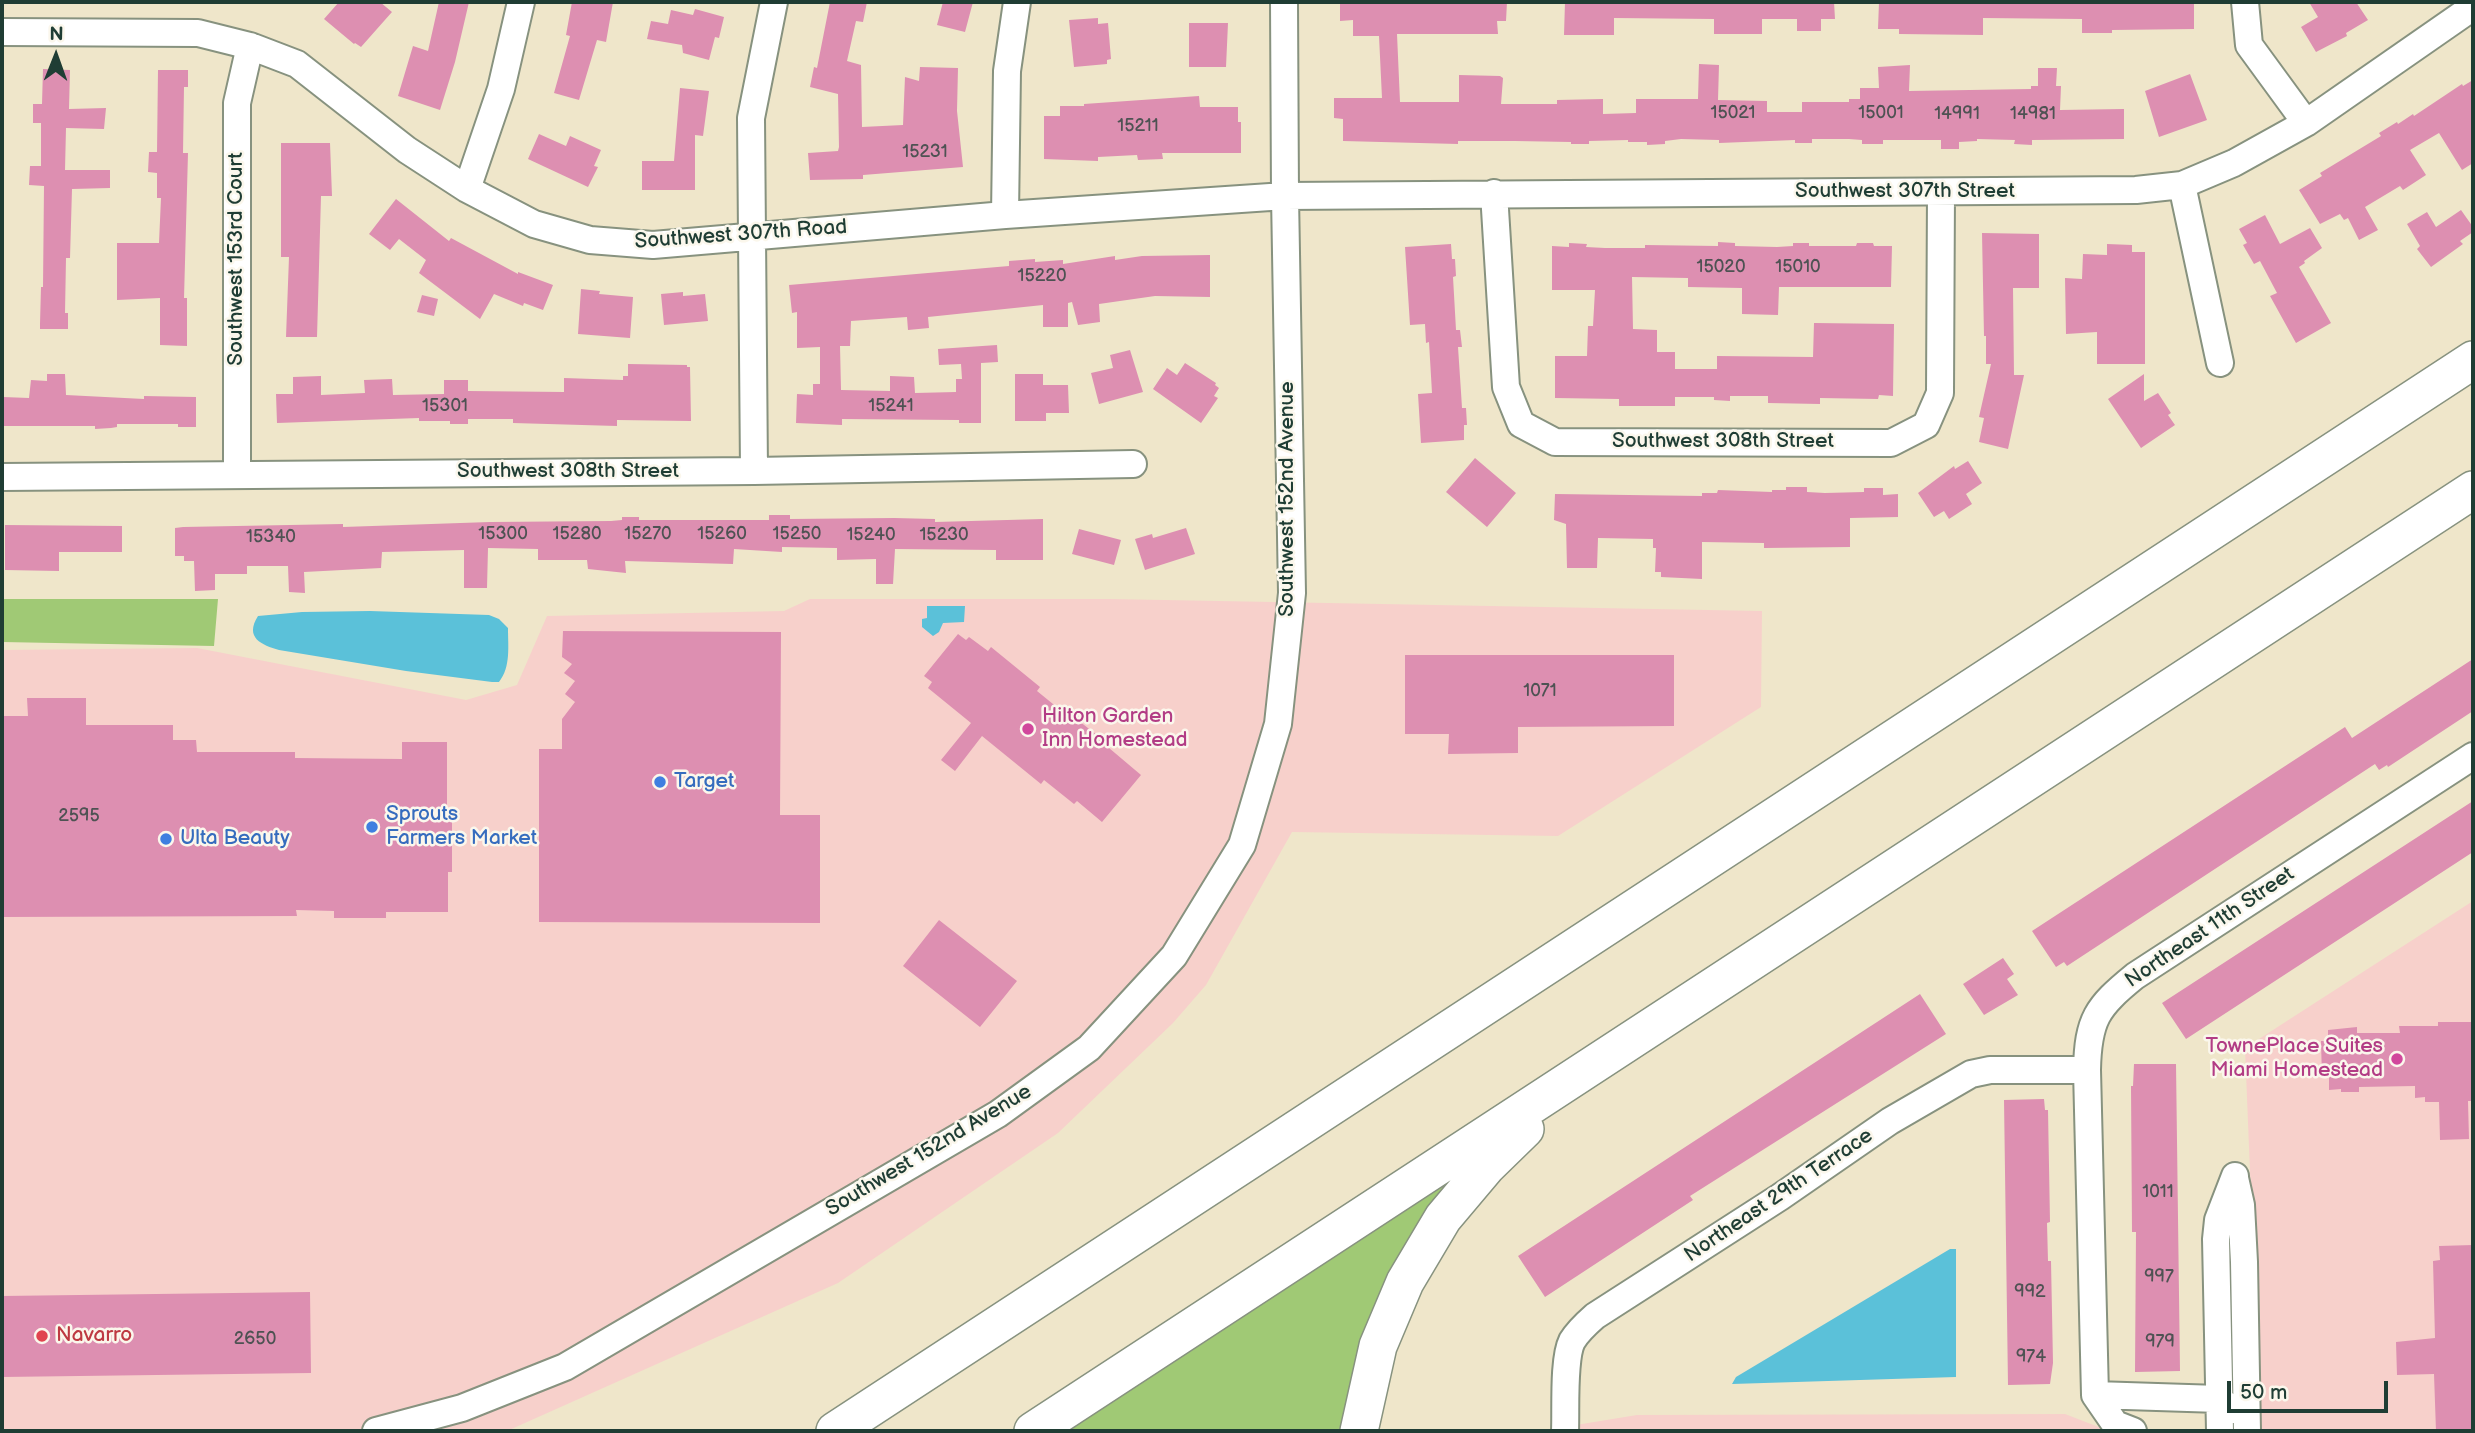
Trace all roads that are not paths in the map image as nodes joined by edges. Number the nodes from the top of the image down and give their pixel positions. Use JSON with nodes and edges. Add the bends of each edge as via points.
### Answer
{"nodes":[{"id":1,"x":521,"y":2,"type":"edge"},
{"id":2,"x":774,"y":2,"type":"edge"},
{"id":3,"x":1017,"y":2,"type":"edge"},
{"id":4,"x":1284,"y":2,"type":"edge"},
{"id":5,"x":2245,"y":2,"type":"edge"},
{"id":6,"x":2473,"y":7,"type":"edge"},
{"id":7,"x":2,"y":33,"type":"edge"},
{"id":8,"x":250,"y":46,"type":"junction"},
{"id":9,"x":2306,"y":123,"type":"junction"},
{"id":10,"x":2182,"y":185,"type":"junction"},
{"id":11,"x":467,"y":190,"type":"junction"},
{"id":12,"x":1941,"y":192,"type":"junction"},
{"id":13,"x":1494,"y":193,"type":"junction"},
{"id":14,"x":1285,"y":196,"type":"junction"},
{"id":15,"x":1004,"y":215,"type":"junction"},
{"id":16,"x":752,"y":236,"type":"junction"},
{"id":17,"x":2473,"y":360,"type":"edge"},
{"id":18,"x":2220,"y":363,"type":"dead end"},
{"id":19,"x":1133,"y":464,"type":"dead end"},
{"id":20,"x":754,"y":471,"type":"junction"},
{"id":21,"x":237,"y":474,"type":"junction"},
{"id":22,"x":2,"y":477,"type":"edge"},
{"id":23,"x":2473,"y":490,"type":"edge"},
{"id":24,"x":2473,"y":756,"type":"edge"},
{"id":25,"x":2087,"y":1070,"type":"junction"},
{"id":26,"x":1558,"y":1088,"type":"junction"},
{"id":27,"x":2095,"y":1395,"type":"junction"},
{"id":28,"x":2155,"y":1398,"type":"junction"},
{"id":29,"x":2219,"y":1399,"type":"junction"},
{"id":30,"x":376,"y":1431,"type":"edge"},
{"id":31,"x":835,"y":1431,"type":"edge"},
{"id":32,"x":1032,"y":1431,"type":"edge"},
{"id":33,"x":1359,"y":1431,"type":"edge"},
{"id":34,"x":1566,"y":1431,"type":"edge"},
{"id":35,"x":2133,"y":1431,"type":"edge"},
{"id":36,"x":2139,"y":1431,"type":"edge"},
{"id":37,"x":2220,"y":1431,"type":"edge"},
{"id":38,"x":2245,"y":1431,"type":"edge"}],
"edges":[{"from":1,"to":11,"type":"street","via":[[501,89]]},
{"from":2,"to":16,"type":"street","via":[[751,118]]},
{"from":3,"to":15,"type":"street","via":[[1007,71]]},
{"from":4,"to":14,"type":"street","name":"Southwest 152nd Avenue"},
{"from":5,"to":9,"type":"street","via":[[2249,45]]},
{"from":6,"to":9,"type":"street","name":"Southwest 307th Street"},
{"from":7,"to":8,"type":"street","name":"Southwest 307th Road","via":[[198,33]]},
{"from":8,"to":11,"type":"street","name":"Southwest 307th Road","via":[[297,64],[407,150]]},
{"from":8,"to":21,"type":"street","name":"Southwest 153rd Court","via":[[237,103]]},
{"from":9,"to":10,"type":"street","name":"Southwest 307th Street","via":[[2234,163]]},
{"from":10,"to":12,"type":"street","name":"Southwest 307th Street","via":[[2136,190]]},
{"from":10,"to":18,"type":"street"},
{"from":11,"to":16,"type":"street","name":"Southwest 307th Road","via":[[534,223],[590,240],[653,245]]},
{"from":12,"to":13,"type":"street","name":"Southwest 307th Street"},
{"from":12,"to":13,"type":"street","name":"Southwest 308th Street","via":[[1940,393],[1926,425],[1891,443],[1555,442],[1521,424],[1506,387]]},
{"from":13,"to":14,"type":"street","name":"Southwest 307th Street"},
{"from":14,"to":15,"type":"street","name":"Southwest 307th Road"},
{"from":14,"to":30,"type":"street","name":"Southwest 152nd Avenue","via":[[1292,593],[1278,724],[1242,845],[1174,956],[1089,1048],[986,1121],[565,1367],[462,1408]]},
{"from":15,"to":16,"type":"street","name":"Southwest 307th Road"},
{"from":16,"to":20,"type":"street"},
{"from":17,"to":31,"type":"highway"},
{"from":19,"to":20,"type":"street","name":"Southwest 308th Street"},
{"from":20,"to":21,"type":"street","name":"Southwest 308th Street"},
{"from":21,"to":22,"type":"street","name":"Southwest 308th Street"},
{"from":23,"to":26,"type":"highway"},
{"from":24,"to":25,"type":"street","name":"Northeast 11th Street","via":[[2112,995],[2092,1027]]},
{"from":25,"to":27,"type":"street","name":"Northeast 11th Street"},
{"from":25,"to":34,"type":"street","name":"Northeast 29th Terrace","via":[[1990,1070],[1960,1080],[1890,1121],[1595,1316],[1578,1333],[1569,1353]]},
{"from":26,"to":32,"type":"highway"},
{"from":26,"to":33,"type":"highway","via":[[1531,1124],[1443,1217],[1405,1282],[1378,1346]]},
{"from":27,"to":28,"type":"street"},
{"from":27,"to":35,"type":"street","via":[[2115,1424]]},
{"from":28,"to":29,"type":"street"},
{"from":28,"to":36,"type":"street","via":[[2137,1414]]},
{"from":29,"to":37,"type":"street"},
{"from":29,"to":38,"type":"street"},
{"from":29,"to":38,"type":"street","via":[[2216,1239],[2218,1220],[2235,1176],[2244,1262]]}]}
